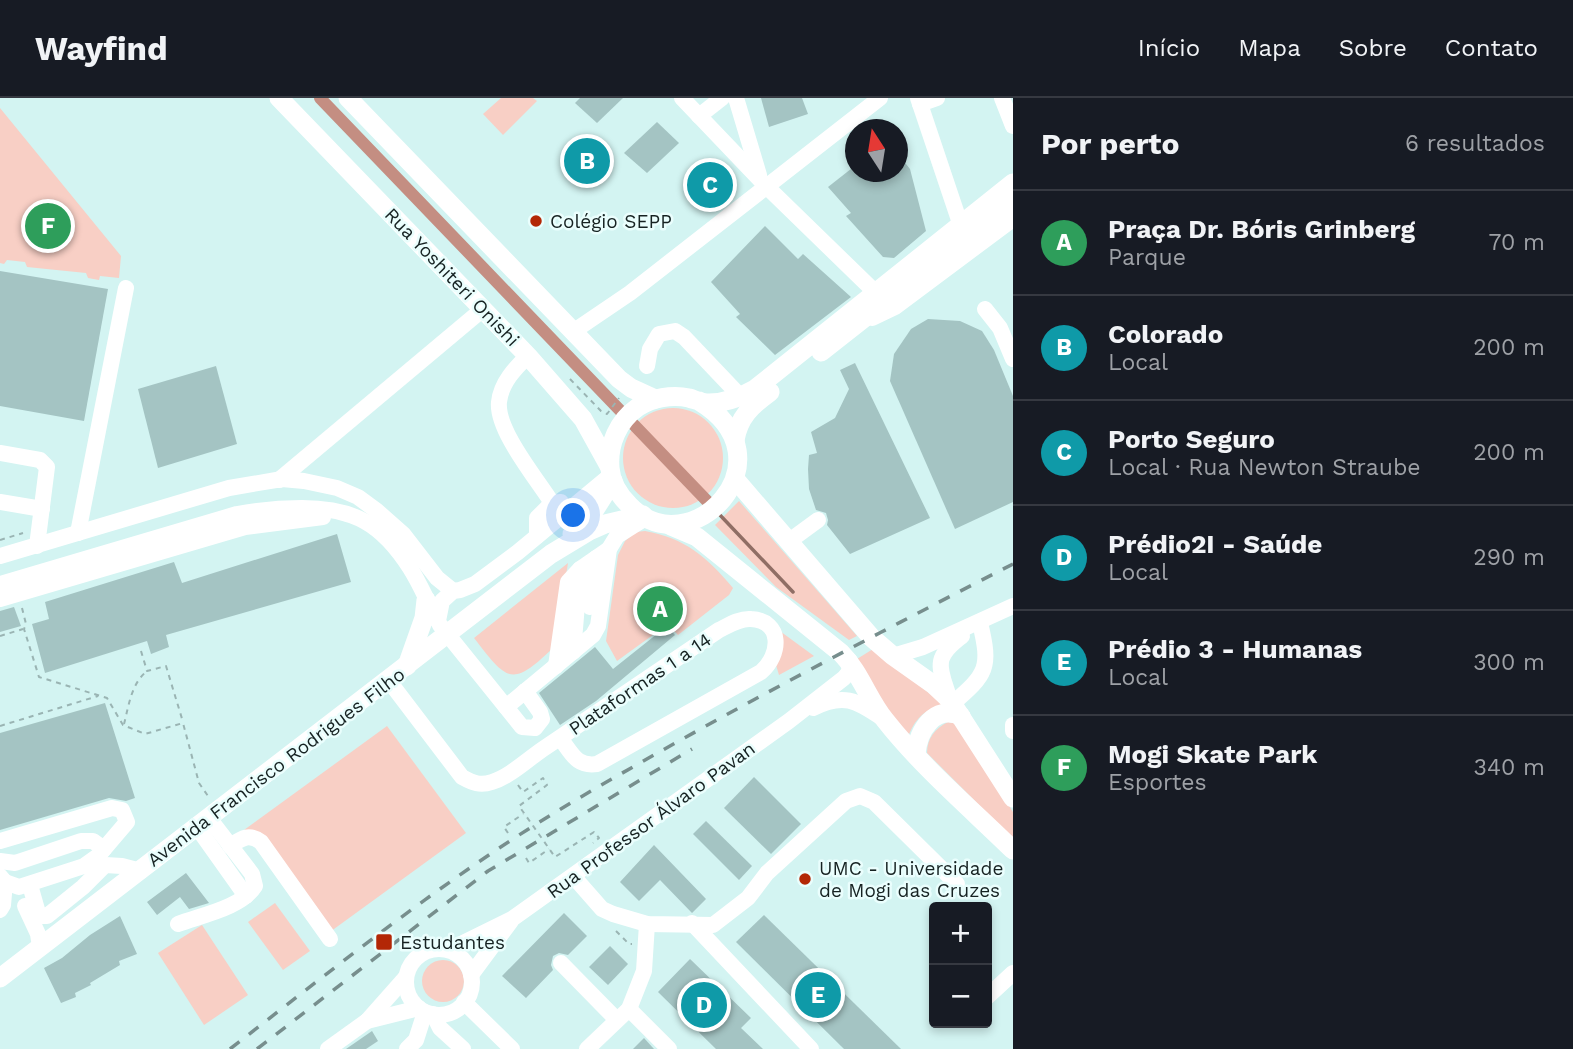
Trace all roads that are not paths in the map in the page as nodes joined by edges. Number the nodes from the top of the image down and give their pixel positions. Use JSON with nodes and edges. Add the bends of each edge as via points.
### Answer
{"nodes":[{"id":1,"x":279,"y":98,"type":"edge"},
{"id":2,"x":682,"y":98,"type":"edge"},
{"id":3,"x":722,"y":98,"type":"edge"},
{"id":4,"x":736,"y":98,"type":"edge"},
{"id":5,"x":880,"y":98,"type":"edge"},
{"id":6,"x":937,"y":98,"type":"edge"},
{"id":7,"x":1002,"y":98,"type":"edge"},
{"id":8,"x":352,"y":99,"type":"edge"},
{"id":9,"x":919,"y":101,"type":"edge"},
{"id":10,"x":699,"y":116,"type":"junction"},
{"id":11,"x":1013,"y":126,"type":"edge"},
{"id":12,"x":764,"y":183,"type":"junction"},
{"id":13,"x":1013,"y":183,"type":"edge"},
{"id":14,"x":1013,"y":201,"type":"edge"},
{"id":15,"x":1013,"y":219,"type":"edge"},
{"id":16,"x":963,"y":232,"type":"junction"},
{"id":17,"x":126,"y":288,"type":"dead end"},
{"id":18,"x":875,"y":292,"type":"junction"},
{"id":19,"x":483,"y":309,"type":"junction"},
{"id":20,"x":985,"y":309,"type":"dead end"},
{"id":21,"x":854,"y":326,"type":"junction"},
{"id":22,"x":574,"y":331,"type":"junction"},
{"id":23,"x":528,"y":356,"type":"junction"},
{"id":24,"x":1013,"y":359,"type":"edge"},
{"id":25,"x":646,"y":366,"type":"dead end"},
{"id":26,"x":741,"y":397,"type":"junction"},
{"id":27,"x":655,"y":399,"type":"junction"},
{"id":28,"x":699,"y":401,"type":"junction"},
{"id":29,"x":735,"y":440,"type":"junction"},
{"id":30,"x":0,"y":453,"type":"edge"},
{"id":31,"x":611,"y":475,"type":"junction"},
{"id":32,"x":735,"y":479,"type":"junction"},
{"id":33,"x":279,"y":480,"type":"junction"},
{"id":34,"x":235,"y":487,"type":"junction"},
{"id":35,"x":0,"y":502,"type":"edge"},
{"id":36,"x":552,"y":503,"type":"junction"},
{"id":37,"x":573,"y":508,"type":"junction"},
{"id":38,"x":42,"y":509,"type":"junction"},
{"id":39,"x":648,"y":518,"type":"junction"},
{"id":40,"x":243,"y":520,"type":"junction"},
{"id":41,"x":818,"y":520,"type":"dead end"},
{"id":42,"x":78,"y":533,"type":"junction"},
{"id":43,"x":537,"y":537,"type":"junction"},
{"id":44,"x":788,"y":542,"type":"junction"},
{"id":45,"x":37,"y":546,"type":"junction"},
{"id":46,"x":551,"y":554,"type":"junction"},
{"id":47,"x":602,"y":554,"type":"junction"},
{"id":48,"x":0,"y":556,"type":"edge"},
{"id":49,"x":580,"y":569,"type":"junction"},
{"id":50,"x":0,"y":584,"type":"edge"},
{"id":51,"x":453,"y":591,"type":"junction"},
{"id":52,"x":0,"y":599,"type":"edge"},
{"id":53,"x":426,"y":600,"type":"junction"},
{"id":54,"x":1013,"y":606,"type":"edge"},
{"id":55,"x":980,"y":623,"type":"junction"},
{"id":56,"x":443,"y":628,"type":"junction"},
{"id":57,"x":573,"y":652,"type":"junction"},
{"id":58,"x":893,"y":656,"type":"junction"},
{"id":59,"x":850,"y":661,"type":"junction"},
{"id":60,"x":556,"y":666,"type":"junction"},
{"id":61,"x":407,"y":667,"type":"junction"},
{"id":62,"x":389,"y":681,"type":"junction"},
{"id":63,"x":525,"y":691,"type":"junction"},
{"id":64,"x":506,"y":707,"type":"junction"},
{"id":65,"x":954,"y":707,"type":"junction"},
{"id":66,"x":883,"y":719,"type":"junction"},
{"id":67,"x":789,"y":721,"type":"junction"},
{"id":68,"x":1013,"y":725,"type":"edge"},
{"id":69,"x":1013,"y":731,"type":"edge"},
{"id":70,"x":561,"y":737,"type":"junction"},
{"id":71,"x":916,"y":754,"type":"junction"},
{"id":72,"x":1013,"y":798,"type":"edge"},
{"id":73,"x":208,"y":819,"type":"junction"},
{"id":74,"x":0,"y":841,"type":"edge"},
{"id":75,"x":230,"y":846,"type":"junction"},
{"id":76,"x":104,"y":849,"type":"junction"},
{"id":77,"x":1013,"y":850,"type":"edge"},
{"id":78,"x":0,"y":861,"type":"edge"},
{"id":79,"x":141,"y":871,"type":"junction"},
{"id":80,"x":573,"y":876,"type":"junction"},
{"id":81,"x":14,"y":882,"type":"edge"},
{"id":82,"x":957,"y":884,"type":"dead end"},
{"id":83,"x":246,"y":896,"type":"junction"},
{"id":84,"x":0,"y":910,"type":"edge"},
{"id":85,"x":512,"y":919,"type":"junction"},
{"id":86,"x":647,"y":923,"type":"junction"},
{"id":87,"x":692,"y":923,"type":"junction"},
{"id":88,"x":178,"y":924,"type":"dead end"},
{"id":89,"x":330,"y":939,"type":"dead end"},
{"id":90,"x":40,"y":947,"type":"junction"},
{"id":91,"x":449,"y":950,"type":"junction"},
{"id":92,"x":561,"y":963,"type":"dead end"},
{"id":93,"x":1013,"y":973,"type":"edge"},
{"id":94,"x":471,"y":975,"type":"junction"},
{"id":95,"x":406,"y":977,"type":"junction"},
{"id":96,"x":0,"y":978,"type":"edge"},
{"id":97,"x":992,"y":992,"type":"edge"},
{"id":98,"x":464,"y":1002,"type":"junction"},
{"id":99,"x":426,"y":1012,"type":"junction"},
{"id":100,"x":622,"y":1014,"type":"junction"},
{"id":101,"x":367,"y":1021,"type":"junction"},
{"id":102,"x":328,"y":1049,"type":"edge"},
{"id":103,"x":407,"y":1049,"type":"edge"},
{"id":104,"x":463,"y":1049,"type":"edge"},
{"id":105,"x":512,"y":1049,"type":"edge"},
{"id":106,"x":587,"y":1049,"type":"edge"},
{"id":107,"x":669,"y":1049,"type":"edge"},
{"id":108,"x":811,"y":1049,"type":"edge"}],
"edges":[{"from":1,"to":19,"type":"main road","name":"Rua Yoshiteri Onishi"},
{"from":2,"to":10,"type":"street"},
{"from":3,"to":10,"type":"street"},
{"from":4,"to":12,"type":"street"},
{"from":5,"to":12,"type":"street"},
{"from":6,"to":9,"type":"street"},
{"from":7,"to":11,"type":"street"},
{"from":8,"to":22,"type":"main road"},
{"from":9,"to":16,"type":"street"},
{"from":10,"to":12,"type":"street"},
{"from":12,"to":18,"type":"street"},
{"from":12,"to":22,"type":"street","via":[[630,293]]},
{"from":13,"to":16,"type":"main road"},
{"from":14,"to":16,"type":"main road"},
{"from":15,"to":21,"type":"street","via":[[895,307]]},
{"from":16,"to":18,"type":"main road"},
{"from":16,"to":21,"type":"main road"},
{"from":17,"to":42,"type":"street"},
{"from":18,"to":26,"type":"main road"},
{"from":19,"to":23,"type":"main road","name":"Rua Yoshiteri Onishi"},
{"from":19,"to":33,"type":"street"},
{"from":20,"to":24,"type":"street","via":[[1000,328]]},
{"from":21,"to":29,"type":"main road","via":[[749,408]]},
{"from":22,"to":27,"type":"main road","via":[[619,379]]},
{"from":23,"to":31,"type":"main road","name":"Rua Yoshiteri Onishi","via":[[583,419]]},
{"from":23,"to":36,"type":"street","via":[[510,373],[499,402],[513,442]]},
{"from":25,"to":26,"type":"street","via":[[659,334],[676,331]]},
{"from":26,"to":28,"type":"main road"},
{"from":27,"to":28,"type":"main road","via":[[672,396]]},
{"from":27,"to":31,"type":"main road","name":"Avenida Francisco Rodrigues Filho","via":[[632,412],[615,433]]},
{"from":28,"to":29,"type":"main road","via":[[727,424]]},
{"from":29,"to":32,"type":"main road"},
{"from":30,"to":38,"type":"street","via":[[44,464]]},
{"from":31,"to":37,"type":"street"},
{"from":31,"to":39,"type":"main road","via":[[621,497]]},
{"from":31,"to":46,"type":"main road","name":"Avenida Francisco Rodrigues Filho","via":[[594,511]]},
{"from":32,"to":39,"type":"main road","name":"Avenida Francisco Rodrigues Filho","via":[[726,498],[691,522],[670,524]]},
{"from":32,"to":44,"type":"main road"},
{"from":33,"to":34,"type":"street"},
{"from":33,"to":51,"type":"street","via":[[337,488],[358,497],[396,527]]},
{"from":34,"to":40,"type":"street"},
{"from":34,"to":42,"type":"street"},
{"from":35,"to":38,"type":"street"},
{"from":36,"to":37,"type":"street"},
{"from":36,"to":43,"type":"street","via":[[537,517]]},
{"from":37,"to":43,"type":"street"},
{"from":38,"to":45,"type":"street"},
{"from":39,"to":46,"type":"main road","name":"Avenida Francisco Rodrigues Filho","via":[[605,524]]},
{"from":39,"to":47,"type":"street","via":[[617,536]]},
{"from":39,"to":59,"type":"main road","via":[[697,537]]},
{"from":40,"to":50,"type":"street"},
{"from":40,"to":52,"type":"street"},
{"from":40,"to":53,"type":"street","via":[[325,508],[353,515],[391,543],[412,570]]},
{"from":41,"to":44,"type":"street"},
{"from":42,"to":45,"type":"street"},
{"from":43,"to":51,"type":"street","via":[[475,584]]},
{"from":44,"to":58,"type":"main road"},
{"from":45,"to":48,"type":"street"},
{"from":46,"to":56,"type":"main road","name":"Avenida Francisco Rodrigues Filho"},
{"from":47,"to":49,"type":"street"},
{"from":47,"to":57,"type":"street","via":[[598,626]]},
{"from":49,"to":57,"type":"street"},
{"from":49,"to":60,"type":"street","via":[[568,582]]},
{"from":51,"to":56,"type":"street","via":[[442,601]]},
{"from":53,"to":56,"type":"street"},
{"from":53,"to":61,"type":"main road"},
{"from":54,"to":55,"type":"street"},
{"from":55,"to":58,"type":"street"},
{"from":55,"to":65,"type":"street","via":[[985,669]]},
{"from":55,"to":65,"type":"street","via":[[943,653],[940,666]]},
{"from":56,"to":61,"type":"main road","name":"Avenida Francisco Rodrigues Filho"},
{"from":56,"to":64,"type":"street"},
{"from":57,"to":60,"type":"street"},
{"from":58,"to":65,"type":"main road","via":[[934,685]]},
{"from":59,"to":66,"type":"main road"},
{"from":59,"to":67,"type":"street","name":"Rua Professor Álvaro Pavan","via":[[844,678]]},
{"from":60,"to":63,"type":"street"},
{"from":61,"to":62,"type":"main road","name":"Avenida Francisco Rodrigues Filho"},
{"from":62,"to":70,"type":"street","name":"Plataformas 1 a 14","via":[[462,777],[474,784],[495,781]]},
{"from":62,"to":73,"type":"main road","name":"Avenida Francisco Rodrigues Filho"},
{"from":63,"to":64,"type":"street"},
{"from":63,"to":64,"type":"street","via":[[542,719],[535,728],[522,727]]},
{"from":65,"to":71,"type":"main road","via":[[926,725],[917,740]]},
{"from":65,"to":72,"type":"main road"},
{"from":66,"to":67,"type":"street","name":"Rua Professor Álvaro Pavan","via":[[863,705],[839,698]]},
{"from":66,"to":71,"type":"main road"},
{"from":67,"to":80,"type":"street","name":"Rua Professor Álvaro Pavan"},
{"from":68,"to":69,"type":"street"},
{"from":70,"to":70,"type":"street","name":"Plataformas 1 a 14","via":[[579,762],[597,764],[761,672],[775,654],[775,639],[761,621],[748,619],[719,630]]},
{"from":71,"to":77,"type":"main road"},
{"from":73,"to":75,"type":"street"},
{"from":73,"to":79,"type":"main road","name":"Avenida Francisco Rodrigues Filho"},
{"from":73,"to":83,"type":"street"},
{"from":74,"to":76,"type":"street","via":[[112,808],[122,810],[127,822]]},
{"from":75,"to":83,"type":"street","via":[[255,881]]},
{"from":75,"to":89,"type":"street","via":[[247,836],[261,842]]},
{"from":76,"to":78,"type":"street","via":[[93,841],[81,841],[15,863]]},
{"from":76,"to":81,"type":"street","via":[[84,866]]},
{"from":79,"to":81,"type":"street","via":[[105,865],[47,916],[38,913]]},
{"from":79,"to":90,"type":"main road","name":"Avenida Francisco Rodrigues Filho"},
{"from":80,"to":85,"type":"street","name":"Rua Professor Álvaro Pavan"},
{"from":80,"to":86,"type":"street","via":[[602,909]]},
{"from":81,"to":84,"type":"street"},
{"from":81,"to":90,"type":"street"},
{"from":82,"to":87,"type":"street","via":[[874,802],[860,796],[846,801],[775,866],[748,898],[713,925]]},
{"from":83,"to":88,"type":"street"},
{"from":85,"to":91,"type":"street","name":"Rua Professor Álvaro Pavan"},
{"from":85,"to":94,"type":"street","name":"Rua Professor Álvaro Pavan"},
{"from":86,"to":87,"type":"street"},
{"from":86,"to":100,"type":"street","via":[[644,971]]},
{"from":87,"to":108,"type":"street"},
{"from":90,"to":96,"type":"main road","name":"Avenida Francisco Rodrigues Filho"},
{"from":91,"to":94,"type":"street","via":[[464,960]]},
{"from":91,"to":95,"type":"street","via":[[427,951],[417,957]]},
{"from":92,"to":100,"type":"street"},
{"from":93,"to":97,"type":"street"},
{"from":94,"to":98,"type":"street"},
{"from":95,"to":99,"type":"street","via":[[411,1000]]},
{"from":95,"to":101,"type":"street"},
{"from":98,"to":99,"type":"street","via":[[444,1014]]},
{"from":98,"to":105,"type":"street"},
{"from":99,"to":101,"type":"street"},
{"from":99,"to":103,"type":"street","via":[[416,1040]]},
{"from":99,"to":104,"type":"street"},
{"from":100,"to":106,"type":"street"},
{"from":100,"to":107,"type":"street"},
{"from":101,"to":102,"type":"street"}]}
